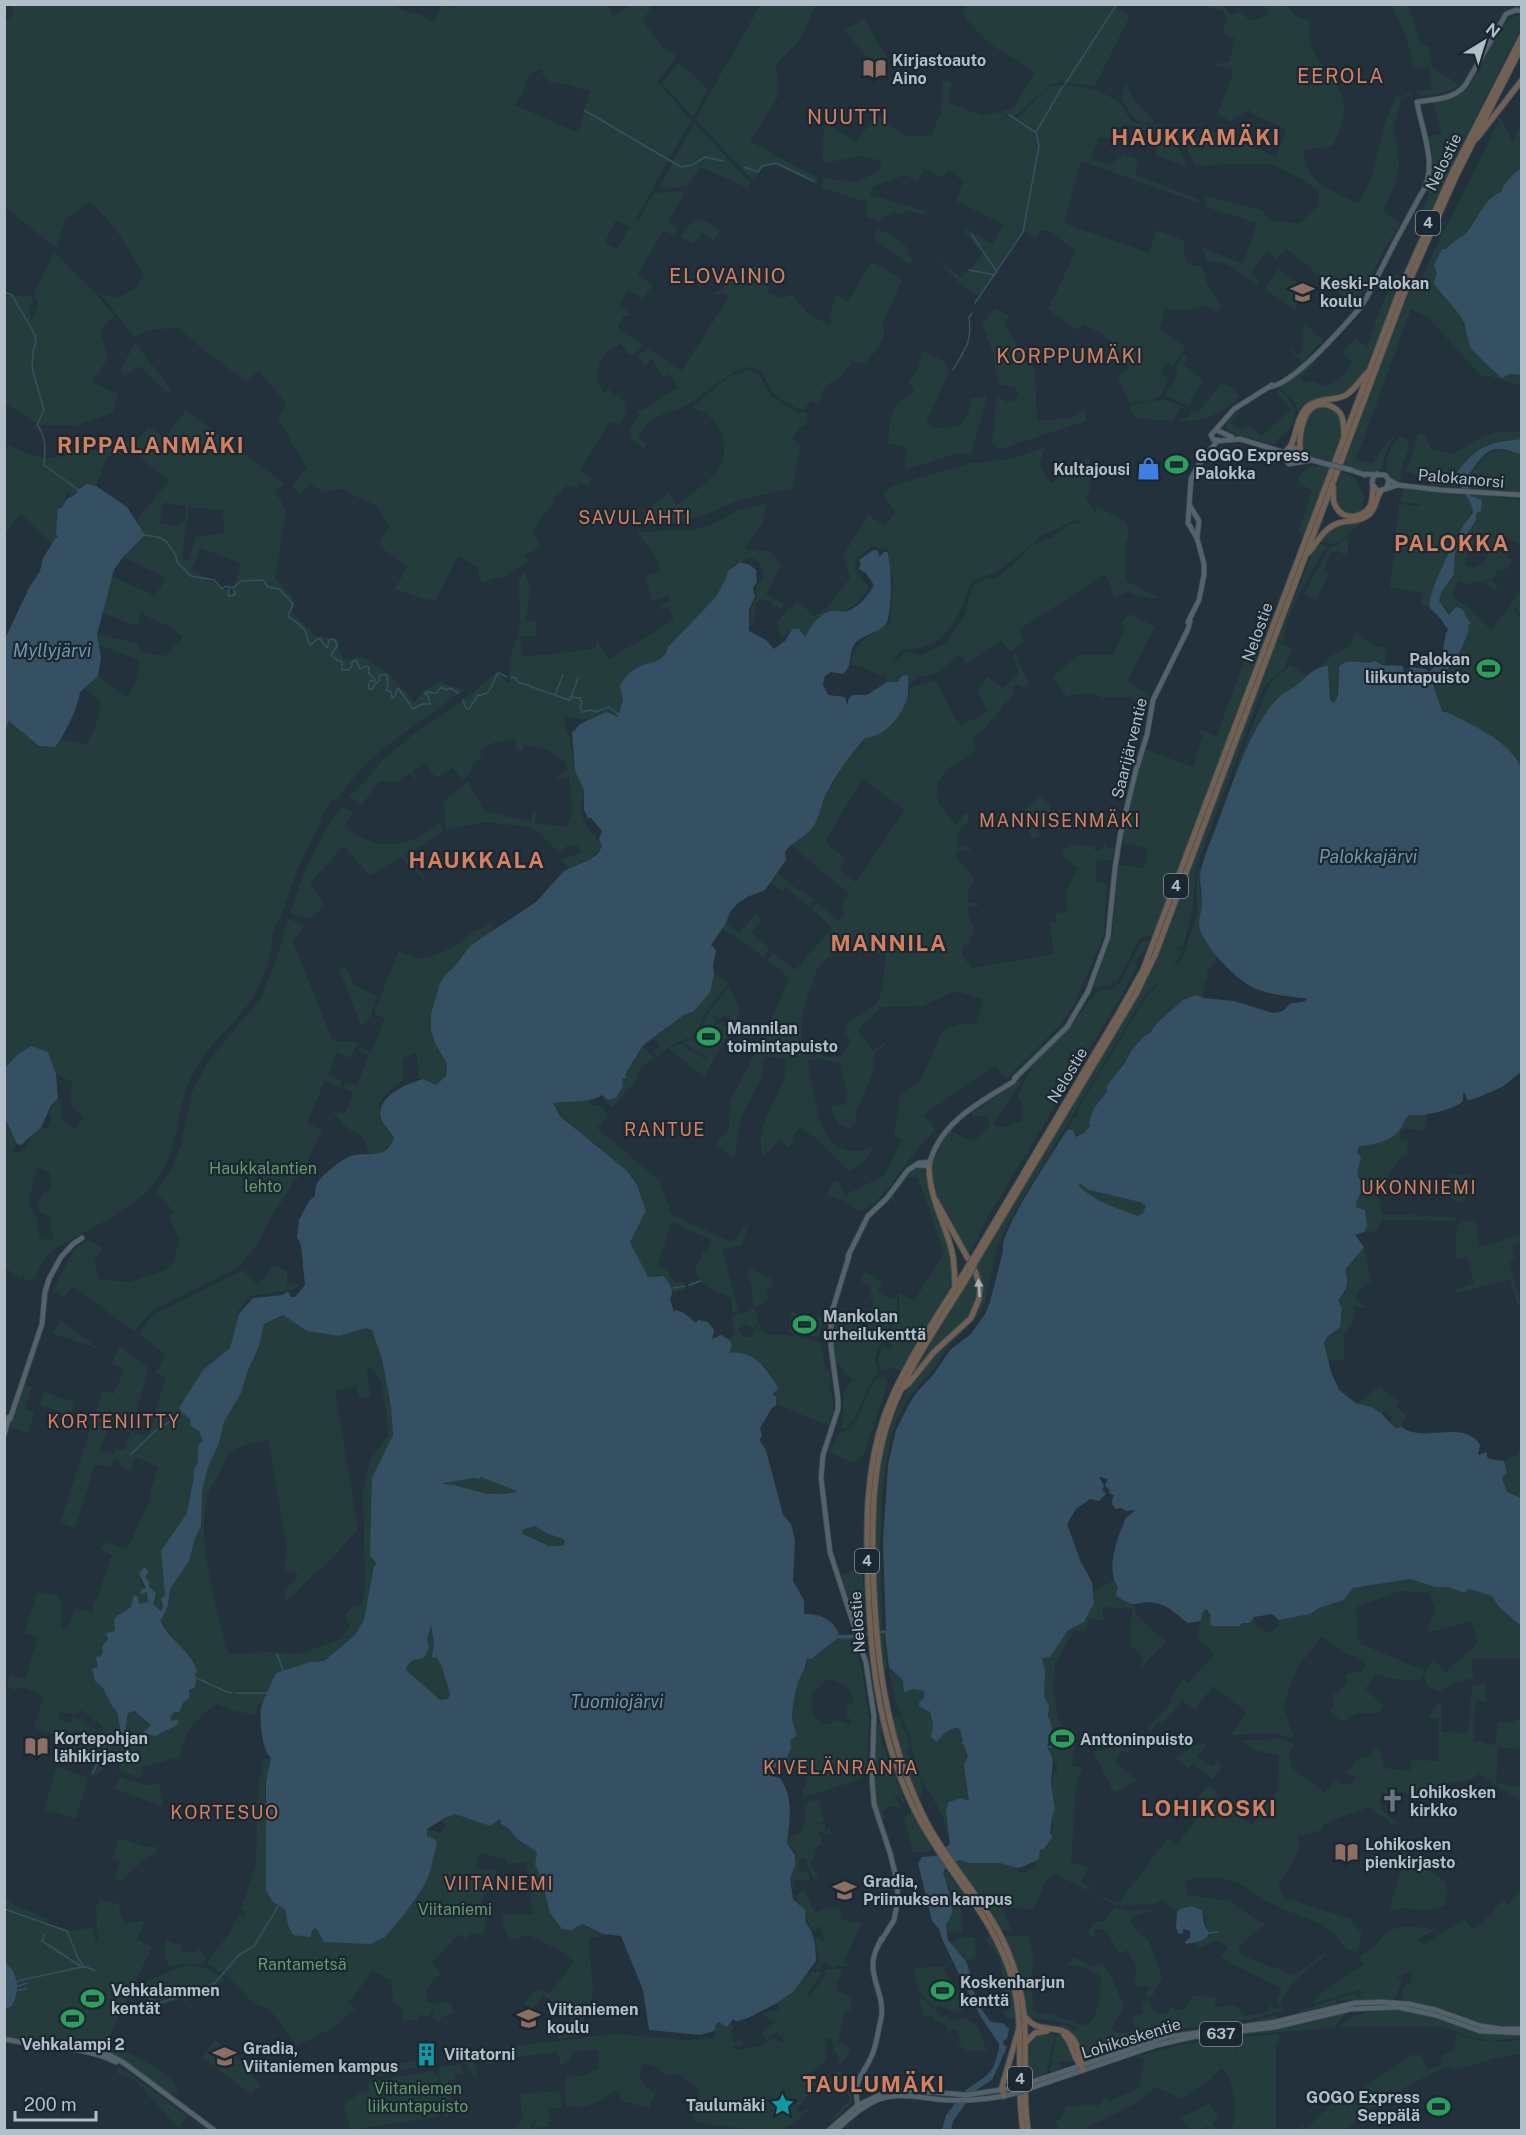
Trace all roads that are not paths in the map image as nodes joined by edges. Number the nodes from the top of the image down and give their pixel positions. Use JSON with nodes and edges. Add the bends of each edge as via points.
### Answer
{"nodes":[{"id":1,"x":1517,"y":11,"type":"edge"},
{"id":2,"x":1521,"y":36,"type":"edge"},
{"id":3,"x":1521,"y":46,"type":"edge"},
{"id":4,"x":1521,"y":80,"type":"edge"},
{"id":5,"x":1474,"y":140,"type":"junction"},
{"id":6,"x":1370,"y":370,"type":"junction"},
{"id":7,"x":1247,"y":399,"type":"junction"},
{"id":8,"x":1215,"y":430,"type":"junction"},
{"id":9,"x":1222,"y":432,"type":"junction"},
{"id":10,"x":1345,"y":438,"type":"junction"},
{"id":11,"x":1241,"y":439,"type":"junction"},
{"id":12,"x":1217,"y":440,"type":"junction"},
{"id":13,"x":1289,"y":447,"type":"junction"},
{"id":14,"x":1273,"y":448,"type":"junction"},
{"id":15,"x":1300,"y":452,"type":"junction"},
{"id":16,"x":1284,"y":455,"type":"junction"},
{"id":17,"x":1312,"y":460,"type":"junction"},
{"id":18,"x":1298,"y":462,"type":"junction"},
{"id":19,"x":1364,"y":474,"type":"junction"},
{"id":20,"x":1377,"y":474,"type":"junction"},
{"id":21,"x":1389,"y":480,"type":"junction"},
{"id":22,"x":1372,"y":484,"type":"junction"},
{"id":23,"x":1332,"y":485,"type":"junction"},
{"id":24,"x":1398,"y":485,"type":"junction"},
{"id":25,"x":1384,"y":490,"type":"junction"},
{"id":26,"x":1521,"y":495,"type":"edge"},
{"id":27,"x":1190,"y":506,"type":"junction"},
{"id":28,"x":1196,"y":518,"type":"junction"},
{"id":29,"x":1189,"y":519,"type":"junction"},
{"id":30,"x":1190,"y":526,"type":"junction"},
{"id":31,"x":1197,"y":526,"type":"junction"},
{"id":32,"x":1197,"y":538,"type":"junction"},
{"id":33,"x":1306,"y":555,"type":"junction"},
{"id":34,"x":930,"y":1164,"type":"junction"},
{"id":35,"x":936,"y":1201,"type":"junction"},
{"id":36,"x":82,"y":1238,"type":"dead end"},
{"id":37,"x":975,"y":1259,"type":"junction"},
{"id":38,"x":968,"y":1270,"type":"junction"},
{"id":39,"x":955,"y":1288,"type":"junction"},
{"id":40,"x":902,"y":1388,"type":"junction"},
{"id":41,"x":4,"y":1435,"type":"edge"},
{"id":42,"x":873,"y":1633,"type":"junction"},
{"id":43,"x":999,"y":1938,"type":"junction"},
{"id":44,"x":1024,"y":2016,"type":"junction"},
{"id":45,"x":1020,"y":2026,"type":"junction"},
{"id":46,"x":1521,"y":2029,"type":"edge"},
{"id":47,"x":1521,"y":2033,"type":"edge"},
{"id":48,"x":4,"y":2039,"type":"edge"},
{"id":49,"x":1025,"y":2043,"type":"junction"},
{"id":50,"x":1082,"y":2068,"type":"junction"},
{"id":51,"x":1003,"y":2093,"type":"junction"},
{"id":52,"x":860,"y":2107,"type":"junction"},
{"id":53,"x":214,"y":2130,"type":"edge"},
{"id":54,"x":829,"y":2130,"type":"edge"},
{"id":55,"x":836,"y":2130,"type":"edge"},
{"id":56,"x":1023,"y":2130,"type":"edge"},
{"id":57,"x":1028,"y":2130,"type":"edge"}],
"edges":[{"from":1,"to":7,"type":"main road","via":[[1505,16],[1462,89],[1452,96],[1416,102],[1429,159],[1425,189],[1360,308],[1301,368]]},
{"from":2,"to":6,"type":"highway","name":"Nelostie","number":"4","via":[[1426,227]]},
{"from":3,"to":5,"type":"highway","name":"Nelostie","number":"4"},
{"from":4,"to":5,"type":"highway"},
{"from":5,"to":23,"type":"highway","name":"Nelostie","number":"4","via":[[1406,289]]},
{"from":6,"to":10,"type":"highway","name":"Nelostie","number":"4"},
{"from":6,"to":13,"type":"highway","via":[[1346,395],[1307,407]]},
{"from":7,"to":8,"type":"main road"},
{"from":7,"to":9,"type":"main road","via":[[1227,420]]},
{"from":8,"to":9,"type":"main road"},
{"from":8,"to":12,"type":"main road","via":[[1212,433]]},
{"from":9,"to":11,"type":"main road"},
{"from":9,"to":12,"type":"main road"},
{"from":10,"to":15,"type":"highway","via":[[1340,414],[1321,405],[1305,418],[1300,431]]},
{"from":10,"to":37,"type":"highway","name":"Nelostie","number":"4","via":[[1143,970]]},
{"from":11,"to":12,"type":"main road"},
{"from":11,"to":14,"type":"main road"},
{"from":12,"to":27,"type":"main road","via":[[1194,471]]},
{"from":13,"to":14,"type":"main road"},
{"from":13,"to":15,"type":"main road"},
{"from":13,"to":16,"type":"main road"},
{"from":14,"to":16,"type":"main road"},
{"from":15,"to":17,"type":"main road"},
{"from":15,"to":18,"type":"main road"},
{"from":16,"to":18,"type":"main road","via":[[1289,464]]},
{"from":17,"to":18,"type":"main road"},
{"from":17,"to":19,"type":"main road","bridge":true},
{"from":19,"to":20,"type":"main road"},
{"from":19,"to":22,"type":"main road"},
{"from":20,"to":21,"type":"main road","name":"Palokanorsi"},
{"from":20,"to":22,"type":"main road"},
{"from":21,"to":24,"type":"main road","name":"Palokanorsi"},
{"from":21,"to":25,"type":"main road"},
{"from":22,"to":23,"type":"highway","via":[[1372,503],[1367,510],[1348,516],[1335,507]]},
{"from":22,"to":25,"type":"main road"},
{"from":23,"to":33,"type":"highway","name":"Nelostie","number":"4"},
{"from":24,"to":25,"type":"main road","name":"Palokanorsi"},
{"from":24,"to":26,"type":"main road","name":"Palokanorsi"},
{"from":25,"to":33,"type":"highway","via":[[1368,516],[1330,527]]},
{"from":27,"to":28,"type":"main road"},
{"from":27,"to":29,"type":"main road"},
{"from":28,"to":29,"type":"main road"},
{"from":28,"to":31,"type":"main road"},
{"from":29,"to":30,"type":"main road"},
{"from":30,"to":31,"type":"main road"},
{"from":30,"to":32,"type":"main road","name":"Saarijärventie"},
{"from":31,"to":32,"type":"main road","name":"Saarijärventie"},
{"from":32,"to":34,"type":"main road","name":"Saarijärventie","via":[[1204,564],[1199,597],[1153,700],[1118,848],[1108,937],[1087,994],[1067,1026],[1007,1086],[950,1125],[938,1140]]},
{"from":33,"to":37,"type":"highway","name":"Nelostie","number":"4","via":[[1144,979]]},
{"from":34,"to":35,"type":"highway"},
{"from":34,"to":52,"type":"main road","via":[[908,1170],[858,1232],[831,1323],[838,1409],[820,1478],[830,1552],[866,1663],[874,1716],[874,1804],[890,1853],[898,1900],[873,1956],[882,2013],[873,2052],[860,2075]]},
{"from":35,"to":39,"type":"highway","via":[[952,1250]]},
{"from":40,"to":35,"type":"highway","one_way":true,"via":[[971,1318],[980,1299],[976,1273]]},
{"from":36,"to":41,"type":"main road","via":[[54,1268],[45,1292],[42,1324]]},
{"from":37,"to":38,"type":"highway","name":"Nelostie","number":"4","bridge":true},
{"from":38,"to":39,"type":"highway","name":"Nelostie","number":"4"},
{"from":38,"to":40,"type":"highway","name":"Nelostie","number":"4"},
{"from":39,"to":42,"type":"highway","name":"Nelostie","number":"4","via":[[897,1387],[878,1437],[867,1503]]},
{"from":40,"to":42,"type":"highway","name":"Nelostie","number":"4","via":[[883,1437],[874,1482]]},
{"from":42,"to":43,"type":"highway","name":"Nelostie","number":"4","via":[[879,1700],[894,1762],[915,1812],[977,1896]]},
{"from":43,"to":44,"type":"highway","name":"Nelostie","number":"4","via":[[1017,1978]]},
{"from":43,"to":45,"type":"highway","name":"Nelostie","number":"4","via":[[1012,1979]]},
{"from":44,"to":49,"type":"highway","name":"Nelostie","number":"4"},
{"from":44,"to":50,"type":"highway","via":[[1034,2026],[1069,2035],[1078,2049]]},
{"from":45,"to":51,"type":"highway"},
{"from":45,"to":56,"type":"highway","name":"Nelostie","number":"4"},
{"from":46,"to":50,"type":"main road","name":"Lohikoskentie","number":"637","via":[[1481,2026],[1409,2004],[1369,2002],[1275,2022],[1172,2035]]},
{"from":47,"to":50,"type":"main road","name":"Lohikoskentie","number":"637","via":[[1480,2031],[1407,2009],[1368,2007],[1275,2027],[1157,2044]]},
{"from":48,"to":53,"type":"main road","via":[[109,2055]]},
{"from":49,"to":50,"type":"highway","via":[[1035,2033],[1061,2034],[1069,2040]]},
{"from":49,"to":57,"type":"highway","name":"Nelostie","number":"4"},
{"from":50,"to":51,"type":"main road","name":"Lohikoskentie","number":"637","bridge":true},
{"from":51,"to":52,"type":"main road","name":"Lohikoskentie","via":[[977,2100],[905,2095]]},
{"from":51,"to":52,"type":"main road","name":"Lohikoskentie","via":[[952,2095],[900,2090],[875,2096]]},
{"from":52,"to":54,"type":"main road","name":"Lohikoskentie"},
{"from":52,"to":55,"type":"main road","name":"Lohikoskentie"}]}
